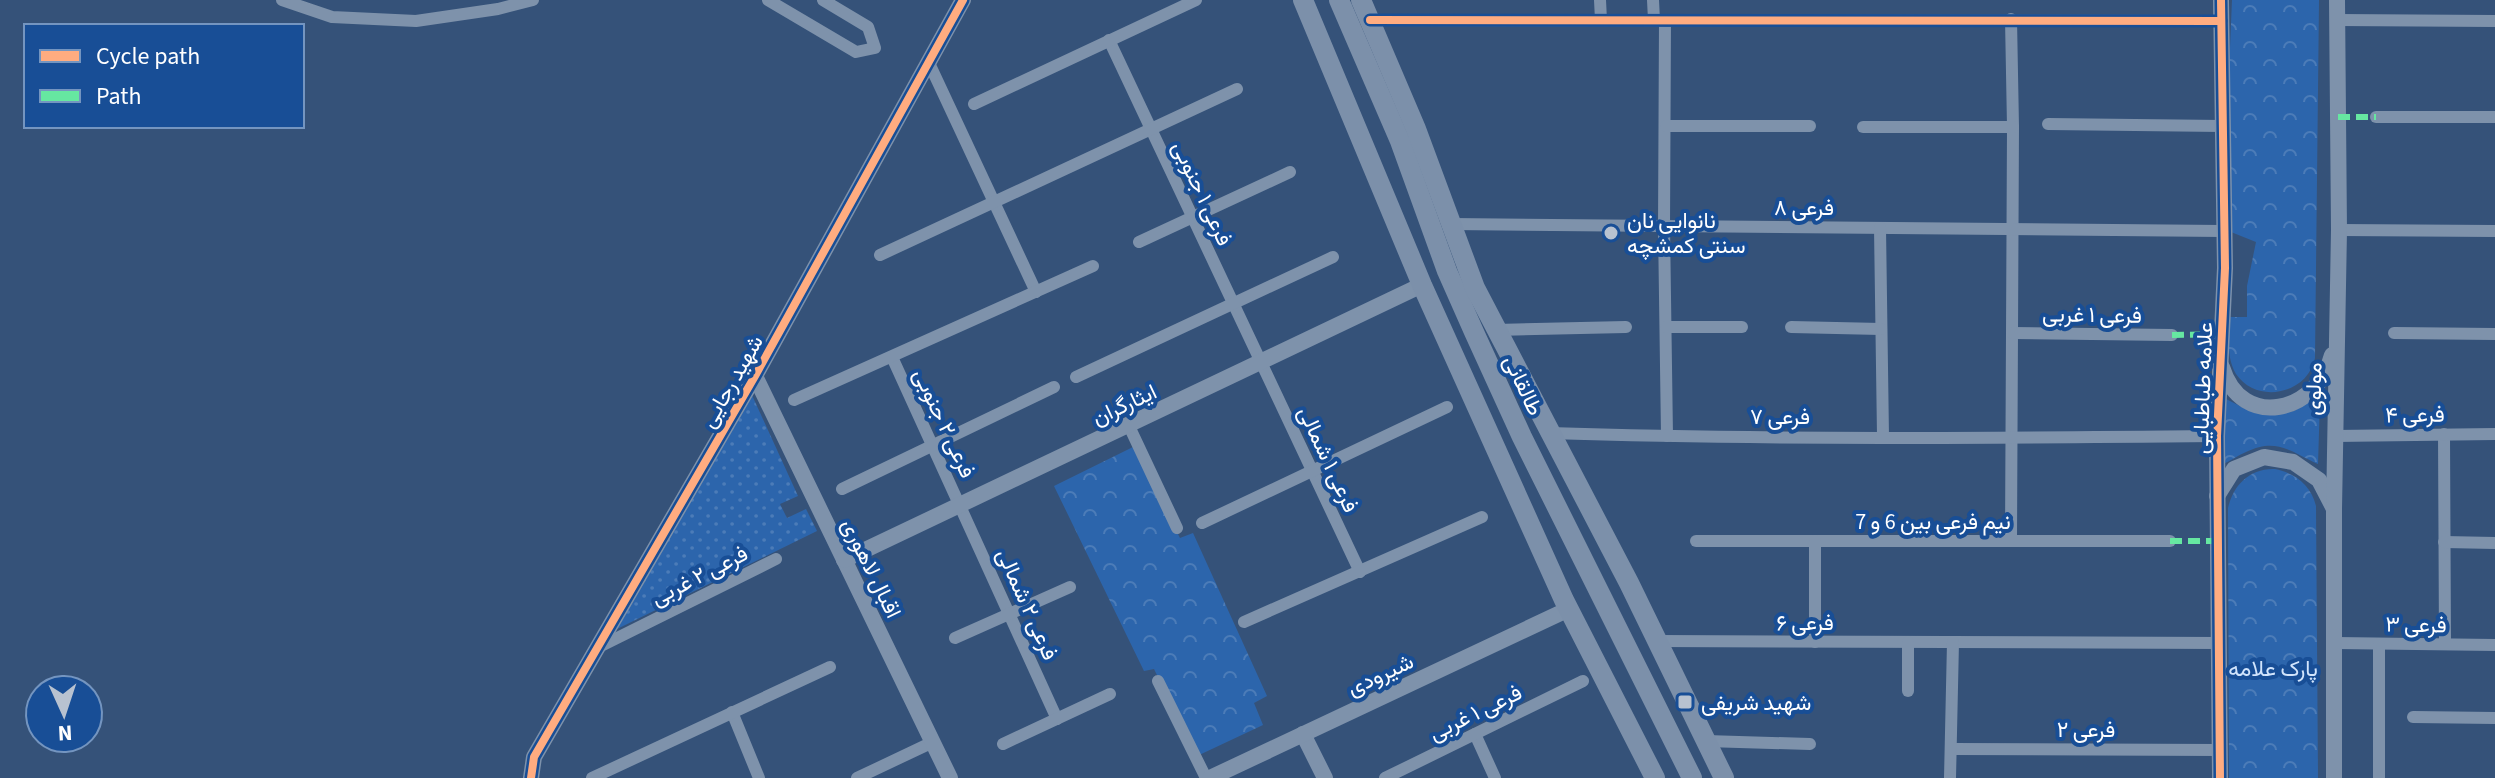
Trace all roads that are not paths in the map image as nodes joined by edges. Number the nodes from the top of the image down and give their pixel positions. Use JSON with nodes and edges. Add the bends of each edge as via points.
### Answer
{"nodes":[{"id":1,"x":282,"y":0,"type":"edge"},
{"id":2,"x":533,"y":0,"type":"edge"},
{"id":3,"x":768,"y":0,"type":"edge"},
{"id":4,"x":823,"y":0,"type":"edge"},
{"id":5,"x":963,"y":0,"type":"edge"},
{"id":6,"x":1196,"y":0,"type":"edge"},
{"id":7,"x":1303,"y":0,"type":"edge"},
{"id":8,"x":1339,"y":0,"type":"edge"},
{"id":9,"x":1361,"y":0,"type":"edge"},
{"id":10,"x":1600,"y":0,"type":"edge"},
{"id":11,"x":1653,"y":0,"type":"edge"},
{"id":12,"x":2221,"y":0,"type":"edge"},
{"id":13,"x":2337,"y":0,"type":"edge"},
{"id":14,"x":2011,"y":19,"type":"junction"},
{"id":15,"x":1370,"y":20,"type":"junction"},
{"id":16,"x":1601,"y":20,"type":"junction"},
{"id":17,"x":1659,"y":20,"type":"junction"},
{"id":18,"x":2337,"y":20,"type":"junction"},
{"id":19,"x":2221,"y":21,"type":"junction"},
{"id":20,"x":2495,"y":21,"type":"edge"},
{"id":21,"x":1109,"y":40,"type":"junction"},
{"id":22,"x":929,"y":63,"type":"junction"},
{"id":23,"x":1397,"y":83,"type":"junction"},
{"id":24,"x":1237,"y":89,"type":"dead end"},
{"id":25,"x":974,"y":104,"type":"dead end"},
{"id":26,"x":2376,"y":117,"type":"dead end"},
{"id":27,"x":2495,"y":117,"type":"edge"},
{"id":28,"x":2048,"y":124,"type":"dead end"},
{"id":29,"x":1666,"y":126,"type":"junction"},
{"id":30,"x":1810,"y":126,"type":"dead end"},
{"id":31,"x":2222,"y":126,"type":"junction"},
{"id":32,"x":1863,"y":127,"type":"dead end"},
{"id":33,"x":2013,"y":127,"type":"junction"},
{"id":34,"x":1151,"y":130,"type":"junction"},
{"id":35,"x":1405,"y":156,"type":"junction"},
{"id":36,"x":1290,"y":172,"type":"dead end"},
{"id":37,"x":994,"y":202,"type":"junction"},
{"id":38,"x":1193,"y":218,"type":"junction"},
{"id":39,"x":1451,"y":224,"type":"junction"},
{"id":40,"x":1664,"y":227,"type":"junction"},
{"id":41,"x":1880,"y":228,"type":"junction"},
{"id":42,"x":2013,"y":229,"type":"junction"},
{"id":43,"x":2339,"y":230,"type":"junction"},
{"id":44,"x":2223,"y":231,"type":"junction"},
{"id":45,"x":2495,"y":231,"type":"edge"},
{"id":46,"x":1139,"y":242,"type":"dead end"},
{"id":47,"x":880,"y":255,"type":"dead end"},
{"id":48,"x":1333,"y":257,"type":"dead end"},
{"id":49,"x":1093,"y":266,"type":"dead end"},
{"id":50,"x":1422,"y":285,"type":"junction"},
{"id":51,"x":1036,"y":292,"type":"junction"},
{"id":52,"x":1234,"y":305,"type":"junction"},
{"id":53,"x":1626,"y":327,"type":"dead end"},
{"id":54,"x":1666,"y":327,"type":"junction"},
{"id":55,"x":1742,"y":327,"type":"dead end"},
{"id":56,"x":1791,"y":327,"type":"dead end"},
{"id":57,"x":1881,"y":329,"type":"junction"},
{"id":58,"x":1496,"y":330,"type":"junction"},
{"id":59,"x":2012,"y":333,"type":"junction"},
{"id":60,"x":2394,"y":333,"type":"dead end"},
{"id":61,"x":2495,"y":334,"type":"edge"},
{"id":62,"x":2172,"y":335,"type":"dead end"},
{"id":63,"x":2336,"y":340,"type":"junction"},
{"id":64,"x":892,"y":357,"type":"junction"},
{"id":65,"x":2220,"y":361,"type":"junction"},
{"id":66,"x":1261,"y":363,"type":"junction"},
{"id":67,"x":755,"y":376,"type":"junction"},
{"id":68,"x":1076,"y":377,"type":"dead end"},
{"id":69,"x":1054,"y":387,"type":"dead end"},
{"id":70,"x":794,"y":400,"type":"dead end"},
{"id":71,"x":1447,"y":407,"type":"dead end"},
{"id":72,"x":1129,"y":426,"type":"junction"},
{"id":73,"x":1549,"y":433,"type":"junction"},
{"id":74,"x":2444,"y":434,"type":"junction"},
{"id":75,"x":2495,"y":434,"type":"edge"},
{"id":76,"x":1667,"y":436,"type":"junction"},
{"id":77,"x":1883,"y":436,"type":"junction"},
{"id":78,"x":2217,"y":436,"type":"junction"},
{"id":79,"x":2335,"y":436,"type":"junction"},
{"id":80,"x":2011,"y":438,"type":"junction"},
{"id":81,"x":934,"y":446,"type":"junction"},
{"id":82,"x":1312,"y":470,"type":"junction"},
{"id":83,"x":842,"y":489,"type":"dead end"},
{"id":84,"x":2217,"y":496,"type":"junction"},
{"id":85,"x":961,"y":505,"type":"junction"},
{"id":86,"x":2334,"y":509,"type":"junction"},
{"id":87,"x":1482,"y":517,"type":"dead end"},
{"id":88,"x":1202,"y":523,"type":"dead end"},
{"id":89,"x":1177,"y":528,"type":"dead end"},
{"id":90,"x":2011,"y":540,"type":"junction"},
{"id":91,"x":1696,"y":541,"type":"dead end"},
{"id":92,"x":1815,"y":541,"type":"junction"},
{"id":93,"x":2170,"y":541,"type":"dead end"},
{"id":94,"x":2444,"y":542,"type":"junction"},
{"id":95,"x":2495,"y":543,"type":"edge"},
{"id":96,"x":776,"y":559,"type":"dead end"},
{"id":97,"x":844,"y":560,"type":"junction"},
{"id":98,"x":1360,"y":572,"type":"junction"},
{"id":99,"x":1070,"y":587,"type":"dead end"},
{"id":100,"x":1569,"y":609,"type":"junction"},
{"id":101,"x":1010,"y":614,"type":"junction"},
{"id":102,"x":1244,"y":622,"type":"dead end"},
{"id":103,"x":955,"y":638,"type":"dead end"},
{"id":104,"x":1656,"y":641,"type":"junction"},
{"id":105,"x":1815,"y":642,"type":"junction"},
{"id":106,"x":1908,"y":642,"type":"junction"},
{"id":107,"x":1953,"y":642,"type":"junction"},
{"id":108,"x":2220,"y":643,"type":"junction"},
{"id":109,"x":2336,"y":643,"type":"junction"},
{"id":110,"x":2379,"y":644,"type":"junction"},
{"id":111,"x":2445,"y":644,"type":"junction"},
{"id":112,"x":2495,"y":645,"type":"edge"},
{"id":113,"x":597,"y":648,"type":"junction"},
{"id":114,"x":830,"y":667,"type":"dead end"},
{"id":115,"x":1158,"y":681,"type":"dead end"},
{"id":116,"x":1583,"y":681,"type":"dead end"},
{"id":117,"x":1908,"y":691,"type":"dead end"},
{"id":118,"x":1110,"y":694,"type":"dead end"},
{"id":119,"x":732,"y":712,"type":"junction"},
{"id":120,"x":2413,"y":717,"type":"dead end"},
{"id":121,"x":2495,"y":718,"type":"edge"},
{"id":122,"x":1057,"y":719,"type":"junction"},
{"id":123,"x":1303,"y":734,"type":"junction"},
{"id":124,"x":1475,"y":734,"type":"junction"},
{"id":125,"x":1706,"y":741,"type":"junction"},
{"id":126,"x":933,"y":742,"type":"junction"},
{"id":127,"x":1003,"y":744,"type":"dead end"},
{"id":128,"x":1810,"y":744,"type":"dead end"},
{"id":129,"x":1951,"y":749,"type":"junction"},
{"id":130,"x":2220,"y":750,"type":"junction"},
{"id":131,"x":531,"y":778,"type":"edge"},
{"id":132,"x":592,"y":778,"type":"edge"},
{"id":133,"x":759,"y":778,"type":"edge"},
{"id":134,"x":857,"y":778,"type":"edge"},
{"id":135,"x":950,"y":778,"type":"edge"},
{"id":136,"x":1208,"y":778,"type":"edge"},
{"id":137,"x":1325,"y":778,"type":"edge"},
{"id":138,"x":1385,"y":778,"type":"edge"},
{"id":139,"x":1495,"y":778,"type":"edge"},
{"id":140,"x":1655,"y":778,"type":"edge"},
{"id":141,"x":1692,"y":778,"type":"edge"},
{"id":142,"x":1724,"y":778,"type":"edge"},
{"id":143,"x":1950,"y":778,"type":"edge"},
{"id":144,"x":2220,"y":778,"type":"edge"},
{"id":145,"x":2334,"y":778,"type":"edge"},
{"id":146,"x":2379,"y":778,"type":"edge"}],
"edges":[{"from":1,"to":2,"type":"street","via":[[332,17],[416,21]]},
{"from":3,"to":4,"type":"street","via":[[856,52],[875,48],[868,27]]},
{"from":5,"to":22,"type":"street","name":"شهید رجایی"},
{"from":6,"to":21,"type":"street"},
{"from":7,"to":50,"type":"main road"},
{"from":8,"to":35,"type":"main road","name":"طالقانی"},
{"from":9,"to":15,"type":"main road"},
{"from":10,"to":16,"type":"street"},
{"from":11,"to":17,"type":"street"},
{"from":12,"to":19,"type":"street","name":"علامه طباطبایی"},
{"from":13,"to":18,"type":"street","name":"مولوی"},
{"from":14,"to":17,"type":"street"},
{"from":14,"to":19,"type":"street"},
{"from":14,"to":33,"type":"street"},
{"from":15,"to":16,"type":"street"},
{"from":15,"to":23,"type":"main road"},
{"from":16,"to":17,"type":"street"},
{"from":17,"to":29,"type":"street"},
{"from":18,"to":20,"type":"street"},
{"from":18,"to":43,"type":"street","name":"مولوی"},
{"from":19,"to":31,"type":"street","name":"علامه طباطبایی"},
{"from":21,"to":25,"type":"street"},
{"from":21,"to":34,"type":"street","name":"فرعی ۱ جنوبی"},
{"from":22,"to":37,"type":"street"},
{"from":22,"to":67,"type":"street","name":"شهید رجایی"},
{"from":23,"to":35,"type":"main road"},
{"from":23,"to":39,"type":"main road"},
{"from":24,"to":34,"type":"street"},
{"from":26,"to":27,"type":"street"},
{"from":28,"to":31,"type":"street"},
{"from":29,"to":30,"type":"street"},
{"from":29,"to":40,"type":"street"},
{"from":31,"to":44,"type":"street","name":"علامه طباطبایی"},
{"from":32,"to":33,"type":"street"},
{"from":33,"to":42,"type":"street"},
{"from":34,"to":37,"type":"street"},
{"from":34,"to":38,"type":"street","name":"فرعی ۱ جنوبی"},
{"from":35,"to":141,"type":"main road","name":"طالقانی","via":[[1447,271],[1522,437]]},
{"from":36,"to":38,"type":"street"},
{"from":37,"to":47,"type":"street"},
{"from":37,"to":51,"type":"street"},
{"from":38,"to":46,"type":"street"},
{"from":38,"to":52,"type":"street","name":"فرعی ۱ جنوبی"},
{"from":39,"to":40,"type":"street","name":"فرعی ۸"},
{"from":39,"to":58,"type":"main road"},
{"from":40,"to":41,"type":"street","name":"فرعی ۸"},
{"from":40,"to":54,"type":"street"},
{"from":41,"to":42,"type":"street","name":"فرعی ۸"},
{"from":41,"to":57,"type":"street"},
{"from":42,"to":44,"type":"street","name":"فرعی ۸"},
{"from":42,"to":59,"type":"street"},
{"from":43,"to":45,"type":"street"},
{"from":43,"to":63,"type":"street","name":"مولوی"},
{"from":44,"to":65,"type":"street","name":"علامه طباطبایی"},
{"from":48,"to":52,"type":"street"},
{"from":49,"to":51,"type":"street"},
{"from":50,"to":66,"type":"street","name":"ایثارگران"},
{"from":50,"to":100,"type":"main road"},
{"from":51,"to":64,"type":"street"},
{"from":52,"to":66,"type":"street","name":"فرعی ۱ جنوبی"},
{"from":52,"to":68,"type":"street"},
{"from":53,"to":58,"type":"street"},
{"from":54,"to":55,"type":"street"},
{"from":54,"to":76,"type":"street"},
{"from":56,"to":57,"type":"street"},
{"from":57,"to":77,"type":"street"},
{"from":58,"to":73,"type":"main road"},
{"from":59,"to":62,"type":"street","name":"فرعی ۱ غربی"},
{"from":59,"to":80,"type":"street"},
{"from":60,"to":61,"type":"street"},
{"from":63,"to":65,"type":"street","via":[[2326,374],[2289,404],[2245,402],[2228,384]]},
{"from":63,"to":79,"type":"street","name":"مولوی"},
{"from":64,"to":70,"type":"street"},
{"from":64,"to":81,"type":"street","name":"فرعی ۲ جنوبی"},
{"from":65,"to":78,"type":"street","name":"علامه طباطبایی"},
{"from":66,"to":72,"type":"street","name":"ایثارگران"},
{"from":66,"to":82,"type":"street","name":"فرعی ۱ شمالی"},
{"from":67,"to":97,"type":"street","name":"اقبال لاهوری"},
{"from":67,"to":113,"type":"street","name":"شهید رجایی"},
{"from":69,"to":81,"type":"street"},
{"from":71,"to":82,"type":"street"},
{"from":72,"to":85,"type":"street","name":"ایثارگران"},
{"from":72,"to":89,"type":"street"},
{"from":73,"to":76,"type":"street","name":"فرعی ۷"},
{"from":73,"to":104,"type":"main road"},
{"from":74,"to":75,"type":"street","name":"فرعی ۴"},
{"from":74,"to":79,"type":"street","name":"فرعی ۴"},
{"from":74,"to":94,"type":"street"},
{"from":76,"to":77,"type":"street","name":"فرعی ۷"},
{"from":77,"to":80,"type":"street","name":"فرعی ۷"},
{"from":78,"to":80,"type":"street","name":"فرعی ۷"},
{"from":78,"to":84,"type":"street","name":"علامه طباطبایی"},
{"from":79,"to":86,"type":"street","name":"مولوی"},
{"from":80,"to":90,"type":"street"},
{"from":81,"to":83,"type":"street"},
{"from":81,"to":85,"type":"street","name":"فرعی ۲ جنوبی"},
{"from":82,"to":88,"type":"street"},
{"from":82,"to":98,"type":"street","name":"فرعی ۱ شمالی"},
{"from":84,"to":86,"type":"street","via":[[2241,464],[2279,458],[2319,480]]},
{"from":84,"to":108,"type":"street","name":"علامه طباطبایی"},
{"from":85,"to":97,"type":"street","name":"ایثارگران"},
{"from":85,"to":101,"type":"street","name":"فرعی ۲ شمالی"},
{"from":86,"to":109,"type":"street","name":"مولوی"},
{"from":87,"to":98,"type":"street"},
{"from":90,"to":92,"type":"street","name":"نیم فرعی بین 6 و 7"},
{"from":90,"to":93,"type":"street","name":"نیم فرعی بین 6 و 7"},
{"from":91,"to":92,"type":"street","name":"نیم فرعی بین 6 و 7"},
{"from":92,"to":105,"type":"street"},
{"from":94,"to":95,"type":"street"},
{"from":94,"to":111,"type":"street"},
{"from":96,"to":113,"type":"street","name":"فرعی ۲ غربی"},
{"from":97,"to":126,"type":"street","name":"اقبال لاهوری"},
{"from":98,"to":102,"type":"street"},
{"from":99,"to":101,"type":"street"},
{"from":100,"to":123,"type":"street","name":"شیرودی"},
{"from":100,"to":140,"type":"main road"},
{"from":101,"to":103,"type":"street"},
{"from":101,"to":122,"type":"street","name":"فرعی ۲ شمالی"},
{"from":104,"to":105,"type":"street","name":"فرعی ۶"},
{"from":104,"to":125,"type":"main road"},
{"from":105,"to":106,"type":"street","name":"فرعی ۶"},
{"from":106,"to":107,"type":"street","name":"فرعی ۶"},
{"from":106,"to":117,"type":"street"},
{"from":107,"to":108,"type":"street","name":"فرعی ۶"},
{"from":107,"to":129,"type":"street"},
{"from":108,"to":130,"type":"street","name":"علامه طباطبایی"},
{"from":109,"to":110,"type":"street","name":"فرعی ۳"},
{"from":109,"to":145,"type":"street","name":"مولوی"},
{"from":110,"to":111,"type":"street","name":"فرعی ۳"},
{"from":110,"to":146,"type":"street"},
{"from":111,"to":112,"type":"street","name":"فرعی ۳"},
{"from":113,"to":131,"type":"street","name":"شهید رجایی","via":[[534,757]]},
{"from":114,"to":119,"type":"street"},
{"from":115,"to":136,"type":"street"},
{"from":116,"to":124,"type":"street","name":"فرعی ۱ غربی"},
{"from":118,"to":122,"type":"street"},
{"from":119,"to":132,"type":"street"},
{"from":119,"to":133,"type":"street"},
{"from":120,"to":121,"type":"street"},
{"from":122,"to":127,"type":"street"},
{"from":123,"to":136,"type":"street","name":"شیرودی"},
{"from":123,"to":137,"type":"street"},
{"from":124,"to":138,"type":"street","name":"فرعی ۱ غربی"},
{"from":124,"to":139,"type":"street"},
{"from":125,"to":128,"type":"street"},
{"from":125,"to":142,"type":"main road"},
{"from":126,"to":134,"type":"street"},
{"from":126,"to":135,"type":"street","name":"اقبال لاهوری"},
{"from":129,"to":130,"type":"street","name":"فرعی ۲"},
{"from":129,"to":143,"type":"street"},
{"from":130,"to":144,"type":"street","name":"علامه طباطبایی"}]}
